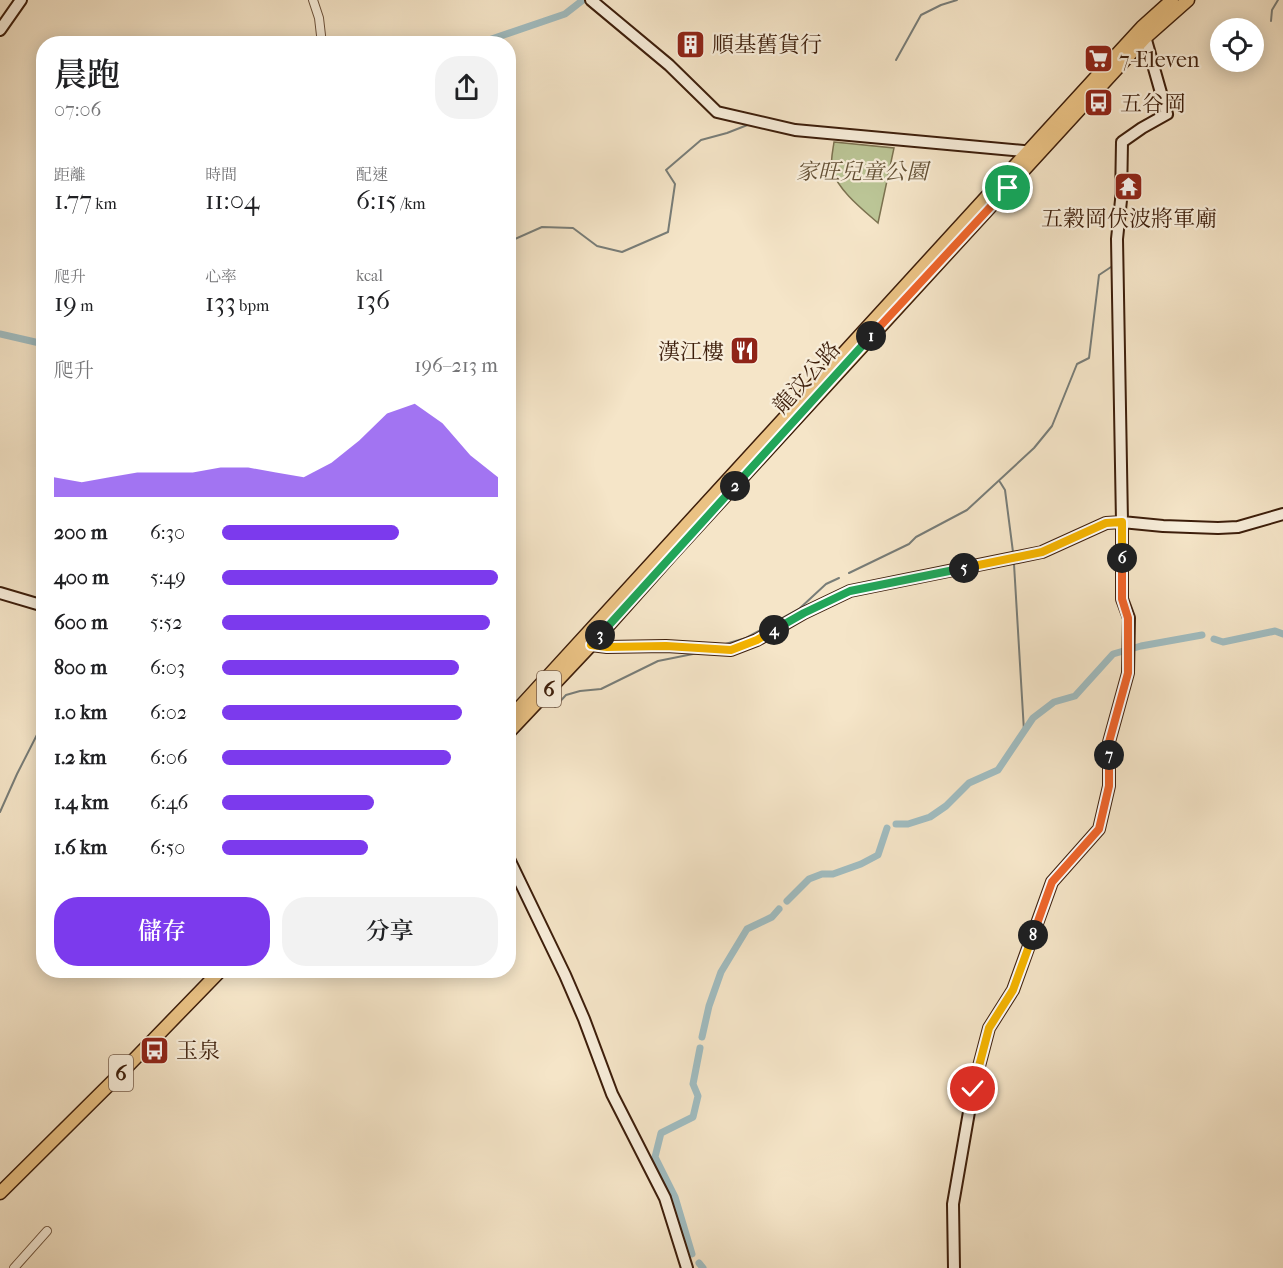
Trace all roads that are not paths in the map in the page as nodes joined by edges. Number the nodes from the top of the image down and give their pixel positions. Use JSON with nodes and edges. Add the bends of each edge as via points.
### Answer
{"nodes":[{"id":1,"x":21,"y":0,"type":"edge"},
{"id":2,"x":313,"y":0,"type":"edge"},
{"id":3,"x":591,"y":0,"type":"edge"},
{"id":4,"x":1180,"y":1,"type":"edge"},
{"id":5,"x":0,"y":30,"type":"edge"},
{"id":6,"x":1144,"y":33,"type":"junction"},
{"id":7,"x":321,"y":36,"type":"edge"},
{"id":8,"x":1034,"y":152,"type":"junction"},
{"id":9,"x":1283,"y":514,"type":"edge"},
{"id":10,"x":1122,"y":522,"type":"junction"},
{"id":11,"x":0,"y":593,"type":"edge"},
{"id":12,"x":36,"y":604,"type":"edge"},
{"id":13,"x":586,"y":642,"type":"junction"},
{"id":14,"x":516,"y":712,"type":"edge"},
{"id":15,"x":516,"y":724,"type":"edge"},
{"id":16,"x":516,"y":874,"type":"edge"},
{"id":17,"x":213,"y":978,"type":"edge"},
{"id":18,"x":0,"y":1193,"type":"edge"},
{"id":19,"x":47,"y":1231,"type":"dead end"},
{"id":20,"x":14,"y":1268,"type":"edge"},
{"id":21,"x":687,"y":1268,"type":"edge"},
{"id":22,"x":954,"y":1268,"type":"edge"}],
"edges":[{"from":1,"to":5,"type":"street"},
{"from":2,"to":7,"type":"street"},
{"from":3,"to":8,"type":"street","via":[[669,65],[717,112],[795,130]]},
{"from":4,"to":6,"type":"main road","name":"龍汶公路","number":"6"},
{"from":6,"to":8,"type":"main road","name":"龍汶公路","number":"6","via":[[1050,143]]},
{"from":6,"to":10,"type":"street","via":[[1167,114],[1122,142],[1117,239]]},
{"from":8,"to":13,"type":"main road","name":"龍汶公路","number":"6","via":[[672,554]]},
{"from":9,"to":10,"type":"street","via":[[1238,527],[1218,528]]},
{"from":10,"to":13,"type":"street","via":[[1106,523],[1042,552],[850,591],[731,650],[607,647]]},
{"from":10,"to":22,"type":"street","via":[[1122,599],[1128,618],[1128,673],[1109,742],[1109,786],[1099,829],[1052,882],[1013,990],[989,1028],[973,1089],[953,1204]]},
{"from":11,"to":12,"type":"street"},
{"from":13,"to":14,"type":"main road","name":"龍汶公路","number":"6"},
{"from":13,"to":15,"type":"main road","name":"龍汶公路","number":"6"},
{"from":16,"to":21,"type":"street","via":[[568,984],[612,1094],[665,1198]]},
{"from":17,"to":18,"type":"main road","number":"6"},
{"from":19,"to":20,"type":"street"}]}
